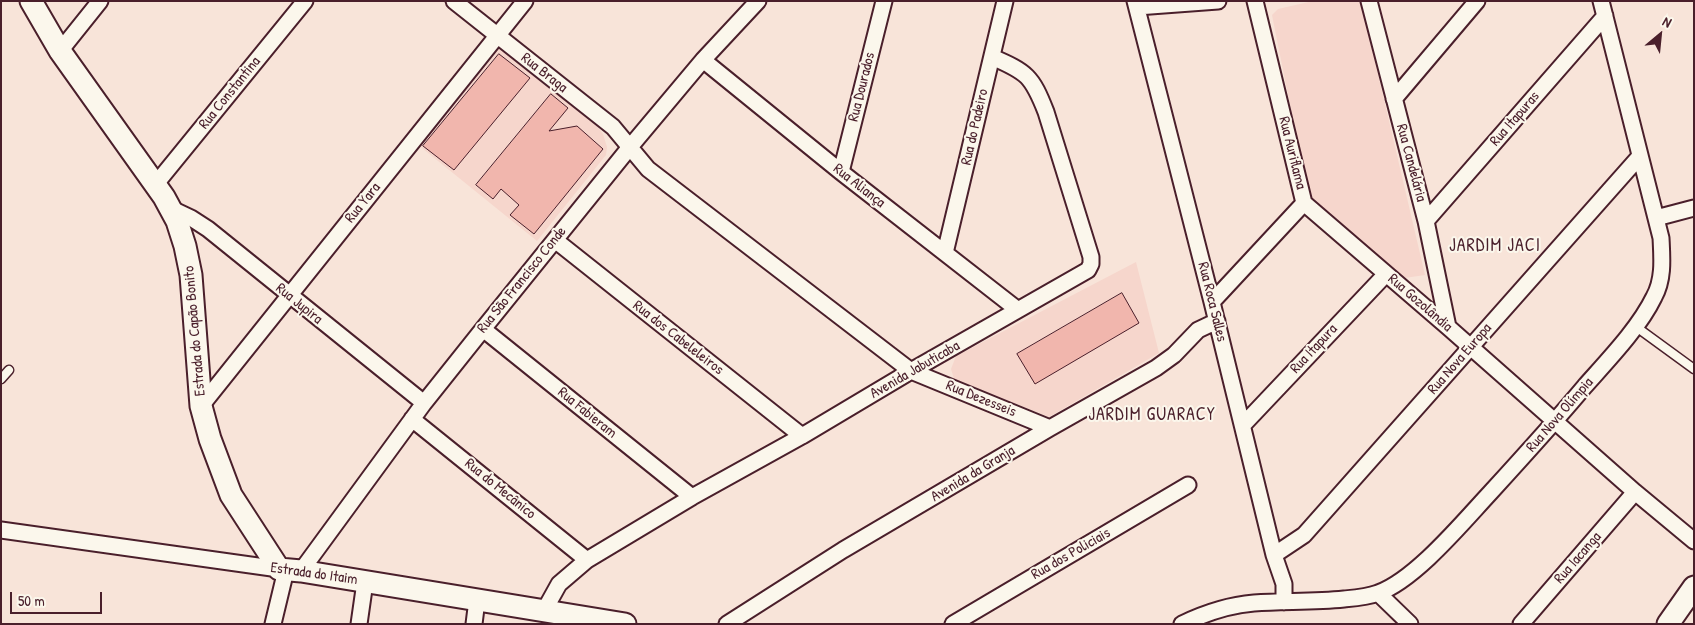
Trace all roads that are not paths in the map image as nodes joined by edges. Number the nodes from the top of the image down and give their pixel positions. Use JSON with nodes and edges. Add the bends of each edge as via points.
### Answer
{"nodes":[{"id":1,"x":31,"y":1,"type":"edge"},
{"id":2,"x":100,"y":1,"type":"edge"},
{"id":3,"x":305,"y":1,"type":"edge"},
{"id":4,"x":454,"y":1,"type":"edge"},
{"id":5,"x":525,"y":1,"type":"edge"},
{"id":6,"x":758,"y":1,"type":"edge"},
{"id":7,"x":884,"y":1,"type":"edge"},
{"id":8,"x":1005,"y":1,"type":"edge"},
{"id":9,"x":1218,"y":1,"type":"edge"},
{"id":10,"x":1255,"y":1,"type":"edge"},
{"id":11,"x":1369,"y":1,"type":"edge"},
{"id":12,"x":1477,"y":1,"type":"edge"},
{"id":13,"x":1600,"y":1,"type":"edge"},
{"id":14,"x":1136,"y":4,"type":"edge"},
{"id":15,"x":1605,"y":16,"type":"junction"},
{"id":16,"x":497,"y":36,"type":"junction"},
{"id":17,"x":60,"y":51,"type":"junction"},
{"id":18,"x":992,"y":57,"type":"junction"},
{"id":19,"x":703,"y":60,"type":"junction"},
{"id":20,"x":1394,"y":99,"type":"junction"},
{"id":21,"x":630,"y":147,"type":"junction"},
{"id":22,"x":1640,"y":156,"type":"junction"},
{"id":23,"x":841,"y":172,"type":"junction"},
{"id":24,"x":155,"y":186,"type":"junction"},
{"id":25,"x":1304,"y":203,"type":"junction"},
{"id":26,"x":1694,"y":208,"type":"edge"},
{"id":27,"x":172,"y":209,"type":"junction"},
{"id":28,"x":1656,"y":218,"type":"junction"},
{"id":29,"x":1426,"y":221,"type":"junction"},
{"id":30,"x":554,"y":240,"type":"junction"},
{"id":31,"x":945,"y":253,"type":"junction"},
{"id":32,"x":1386,"y":274,"type":"junction"},
{"id":33,"x":289,"y":296,"type":"junction"},
{"id":34,"x":1212,"y":302,"type":"junction"},
{"id":35,"x":1018,"y":310,"type":"junction"},
{"id":36,"x":1217,"y":321,"type":"junction"},
{"id":37,"x":1635,"y":326,"type":"junction"},
{"id":38,"x":1448,"y":327,"type":"junction"},
{"id":39,"x":483,"y":329,"type":"junction"},
{"id":40,"x":1470,"y":346,"type":"junction"},
{"id":41,"x":1694,"y":369,"type":"edge"},
{"id":42,"x":9,"y":370,"type":"dead end"},
{"id":43,"x":911,"y":371,"type":"junction"},
{"id":44,"x":1,"y":379,"type":"edge"},
{"id":45,"x":424,"y":403,"type":"junction"},
{"id":46,"x":201,"y":406,"type":"junction"},
{"id":47,"x":412,"y":419,"type":"junction"},
{"id":48,"x":1555,"y":421,"type":"junction"},
{"id":49,"x":1243,"y":426,"type":"junction"},
{"id":50,"x":1050,"y":428,"type":"junction"},
{"id":51,"x":802,"y":436,"type":"junction"},
{"id":52,"x":1188,"y":485,"type":"dead end"},
{"id":53,"x":1635,"y":492,"type":"junction"},
{"id":54,"x":692,"y":498,"type":"junction"},
{"id":55,"x":1,"y":530,"type":"edge"},
{"id":56,"x":1694,"y":541,"type":"edge"},
{"id":57,"x":1274,"y":555,"type":"junction"},
{"id":58,"x":587,"y":560,"type":"junction"},
{"id":59,"x":289,"y":570,"type":"junction"},
{"id":60,"x":365,"y":582,"type":"junction"},
{"id":61,"x":1694,"y":587,"type":"edge"},
{"id":62,"x":1378,"y":593,"type":"junction"},
{"id":63,"x":478,"y":600,"type":"junction"},
{"id":64,"x":1284,"y":602,"type":"junction"},
{"id":65,"x":544,"y":611,"type":"junction"},
{"id":66,"x":593,"y":622,"type":"edge"},
{"id":67,"x":273,"y":624,"type":"edge"},
{"id":68,"x":359,"y":624,"type":"edge"},
{"id":69,"x":474,"y":624,"type":"edge"},
{"id":70,"x":625,"y":624,"type":"edge"},
{"id":71,"x":727,"y":624,"type":"edge"},
{"id":72,"x":953,"y":624,"type":"edge"},
{"id":73,"x":1182,"y":624,"type":"edge"},
{"id":74,"x":1410,"y":624,"type":"edge"},
{"id":75,"x":1521,"y":624,"type":"edge"},
{"id":76,"x":1668,"y":624,"type":"edge"}],
"edges":[{"from":1,"to":17,"type":"street","name":"Estrada do Capão Bonito"},
{"from":2,"to":17,"type":"street"},
{"from":3,"to":24,"type":"street","name":"Rua Constantina"},
{"from":4,"to":16,"type":"street","name":"Rua Braga"},
{"from":5,"to":16,"type":"street","name":"Rua Yara"},
{"from":6,"to":19,"type":"street","name":"Rua São Francisco Conde"},
{"from":7,"to":23,"type":"street","name":"Rua Dourados"},
{"from":8,"to":18,"type":"street","name":"Rua do Padeiro"},
{"from":9,"to":14,"type":"street"},
{"from":10,"to":25,"type":"street","name":"Rua Auriflama"},
{"from":11,"to":20,"type":"street","name":"Rua Candelária"},
{"from":12,"to":20,"type":"street"},
{"from":13,"to":15,"type":"street","name":"Rua Nova Olímpia"},
{"from":14,"to":34,"type":"street","name":"Rua Roca Salles"},
{"from":15,"to":22,"type":"street","name":"Rua Nova Olímpia"},
{"from":15,"to":29,"type":"street","name":"Rua Itapuras"},
{"from":16,"to":21,"type":"street","name":"Rua Braga","via":[[614,127]]},
{"from":16,"to":33,"type":"street","name":"Rua Yara"},
{"from":17,"to":24,"type":"street","name":"Estrada do Capão Bonito"},
{"from":18,"to":31,"type":"street","name":"Rua do Padeiro"},
{"from":18,"to":35,"type":"street","name":"Avenida Jabuticaba","via":[[1025,74],[1036,88],[1091,260],[1085,272]]},
{"from":19,"to":21,"type":"street","name":"Rua São Francisco Conde"},
{"from":19,"to":23,"type":"street","name":"Rua Aliança"},
{"from":20,"to":29,"type":"street","name":"Rua Candelária"},
{"from":21,"to":30,"type":"street","name":"Rua São Francisco Conde"},
{"from":21,"to":43,"type":"street","via":[[648,169]]},
{"from":22,"to":28,"type":"street","name":"Rua Nova Olímpia"},
{"from":22,"to":40,"type":"street","name":"Rua Nova Europa"},
{"from":23,"to":31,"type":"street","name":"Rua Aliança"},
{"from":24,"to":27,"type":"street","name":"Estrada do Capão Bonito"},
{"from":25,"to":32,"type":"street","name":"Rua Gozolândia"},
{"from":25,"to":34,"type":"street","name":"Rua Auriflama"},
{"from":26,"to":28,"type":"street"},
{"from":27,"to":33,"type":"street","name":"Rua Jupira","via":[[208,230]]},
{"from":27,"to":46,"type":"street","name":"Estrada do Capão Bonito","via":[[192,275]]},
{"from":28,"to":37,"type":"street","name":"Rua Nova Olímpia","via":[[1661,238],[1660,281],[1655,296]]},
{"from":29,"to":38,"type":"street","name":"Rua Candelária"},
{"from":30,"to":39,"type":"street","name":"Rua São Francisco Conde"},
{"from":30,"to":51,"type":"street","name":"Rua dos Cabeleleiros"},
{"from":31,"to":35,"type":"street","name":"Rua Aliança"},
{"from":32,"to":38,"type":"street","name":"Rua Gozolândia"},
{"from":32,"to":49,"type":"street","name":"Rua Itapura"},
{"from":33,"to":45,"type":"street","name":"Rua Jupira"},
{"from":33,"to":46,"type":"street","name":"Rua Yara"},
{"from":34,"to":36,"type":"street","name":"Rua Roca Salles"},
{"from":35,"to":43,"type":"street","name":"Avenida Jabuticaba"},
{"from":36,"to":49,"type":"street","name":"Rua Roca Salles"},
{"from":36,"to":50,"type":"street","name":"Avenida da Granja","via":[[1198,330],[1156,368]]},
{"from":37,"to":41,"type":"lane"},
{"from":37,"to":48,"type":"street","name":"Rua Nova Olímpia"},
{"from":38,"to":40,"type":"street","name":"Rua Gozolândia"},
{"from":39,"to":45,"type":"street","name":"Rua São Francisco Conde"},
{"from":39,"to":54,"type":"street","name":"Rua Fabieram"},
{"from":40,"to":48,"type":"street","name":"Rua Gozolândia"},
{"from":40,"to":57,"type":"street","name":"Rua Nova Europa","via":[[1304,535]]},
{"from":42,"to":44,"type":"lane"},
{"from":43,"to":50,"type":"street","name":"Rua Dezesseis"},
{"from":43,"to":51,"type":"street","name":"Avenida Jabuticaba"},
{"from":45,"to":47,"type":"street","name":"Rua São Francisco Conde"},
{"from":46,"to":59,"type":"street","name":"Estrada do Capão Bonito","via":[[232,495]]},
{"from":47,"to":58,"type":"street","name":"Rua do Mecânico"},
{"from":47,"to":59,"type":"street","name":"Rua São Francisco Conde"},
{"from":48,"to":53,"type":"street","name":"Rua Gozolândia"},
{"from":48,"to":62,"type":"street","name":"Rua Nova Olímpia","via":[[1449,537],[1413,571]]},
{"from":49,"to":57,"type":"street","name":"Rua Roca Salles"},
{"from":50,"to":71,"type":"street","name":"Avenida da Granja","via":[[843,550]]},
{"from":51,"to":54,"type":"street","name":"Avenida Jabuticaba"},
{"from":52,"to":72,"type":"street","name":"Rua dos Policiais"},
{"from":53,"to":56,"type":"street","name":"Rua Gozolândia"},
{"from":53,"to":75,"type":"street","name":"Rua Iacanga"},
{"from":54,"to":58,"type":"street","name":"Avenida Jabuticaba"},
{"from":55,"to":59,"type":"street","name":"Estrada do Itaim"},
{"from":57,"to":64,"type":"street","name":"Rua Roca Salles","via":[[1284,584]]},
{"from":58,"to":65,"type":"street","name":"Avenida Jabuticaba","via":[[559,584]]},
{"from":59,"to":60,"type":"street","name":"Estrada do Itaim"},
{"from":59,"to":67,"type":"street"},
{"from":60,"to":63,"type":"street","name":"Estrada do Itaim"},
{"from":60,"to":68,"type":"street"},
{"from":61,"to":76,"type":"street"},
{"from":62,"to":64,"type":"street","name":"Rua Nova Olímpia","via":[[1336,600]]},
{"from":62,"to":74,"type":"street"},
{"from":63,"to":65,"type":"street","name":"Estrada do Itaim"},
{"from":63,"to":69,"type":"street"},
{"from":64,"to":73,"type":"street","name":"Rua Nova Olímpia","via":[[1228,608],[1203,614]]},
{"from":65,"to":66,"type":"street","name":"Estrada do Itaim"},
{"from":66,"to":70,"type":"street","name":"Estrada do Itaim"}]}
